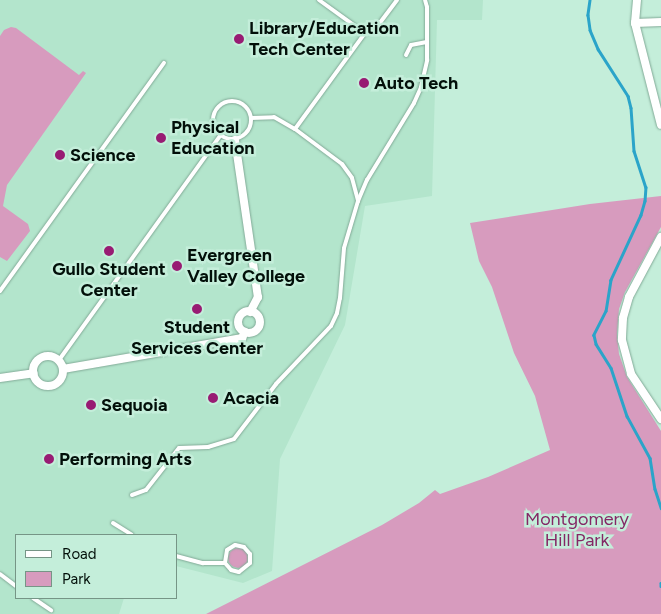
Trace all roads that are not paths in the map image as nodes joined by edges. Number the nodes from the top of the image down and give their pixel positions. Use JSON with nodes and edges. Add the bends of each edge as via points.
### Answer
{"nodes":[{"id":1,"x":319,"y":0,"type":"edge"},
{"id":2,"x":397,"y":0,"type":"edge"},
{"id":3,"x":425,"y":0,"type":"edge"},
{"id":4,"x":638,"y":0,"type":"edge"},
{"id":5,"x":661,"y":22,"type":"edge"},
{"id":6,"x":635,"y":23,"type":"junction"},
{"id":7,"x":365,"y":33,"type":"junction"},
{"id":8,"x":427,"y":42,"type":"junction"},
{"id":9,"x":406,"y":54,"type":"dead end"},
{"id":10,"x":164,"y":63,"type":"dead end"},
{"id":11,"x":251,"y":118,"type":"junction"},
{"id":12,"x":661,"y":125,"type":"edge"},
{"id":13,"x":295,"y":128,"type":"junction"},
{"id":14,"x":220,"y":136,"type":"junction"},
{"id":15,"x":235,"y":140,"type":"junction"},
{"id":16,"x":358,"y":200,"type":"junction"},
{"id":17,"x":661,"y":238,"type":"edge"},
{"id":18,"x":0,"y":291,"type":"edge"},
{"id":19,"x":250,"y":312,"type":"junction"},
{"id":20,"x":245,"y":332,"type":"junction"},
{"id":21,"x":59,"y":360,"type":"junction"},
{"id":22,"x":63,"y":369,"type":"junction"},
{"id":23,"x":34,"y":373,"type":"junction"},
{"id":24,"x":0,"y":378,"type":"edge"},
{"id":25,"x":661,"y":419,"type":"edge"},
{"id":26,"x":132,"y":496,"type":"dead end"},
{"id":27,"x":113,"y":523,"type":"dead end"},
{"id":28,"x":130,"y":534,"type":"edge"},
{"id":29,"x":178,"y":556,"type":"edge"},
{"id":30,"x":225,"y":564,"type":"junction"},
{"id":31,"x":0,"y":574,"type":"edge"},
{"id":32,"x":15,"y":585,"type":"edge"},
{"id":33,"x":34,"y":599,"type":"edge"},
{"id":34,"x":51,"y":610,"type":"dead end"}],
"edges":[{"from":1,"to":7,"type":"lane"},
{"from":2,"to":7,"type":"lane","via":[[376,28]]},
{"from":3,"to":8,"type":"lane"},
{"from":4,"to":6,"type":"street"},
{"from":5,"to":6,"type":"street"},
{"from":6,"to":12,"type":"street"},
{"from":7,"to":13,"type":"lane"},
{"from":8,"to":9,"type":"lane","via":[[411,45]]},
{"from":8,"to":16,"type":"lane","via":[[421,87]]},
{"from":10,"to":18,"type":"lane"},
{"from":11,"to":13,"type":"lane","via":[[274,117]]},
{"from":11,"to":14,"type":"lane","via":[[249,111],[239,102],[225,102],[212,117],[212,124]]},
{"from":11,"to":15,"type":"lane","via":[[245,134]]},
{"from":13,"to":16,"type":"lane","via":[[347,169]]},
{"from":14,"to":15,"type":"lane"},
{"from":14,"to":21,"type":"lane"},
{"from":15,"to":19,"type":"street","via":[[258,297]]},
{"from":16,"to":26,"type":"lane","via":[[344,248],[340,298],[331,326],[276,384],[234,438],[208,448],[179,448],[146,490]]},
{"from":17,"to":25,"type":"street","via":[[629,296],[622,340],[631,374]]},
{"from":19,"to":20,"type":"street","via":[[241,315],[238,321]]},
{"from":19,"to":20,"type":"street","via":[[258,318],[259,325],[252,332]]},
{"from":20,"to":22,"type":"street","via":[[242,338]]},
{"from":21,"to":22,"type":"street"},
{"from":21,"to":23,"type":"street","via":[[44,356],[36,363]]},
{"from":22,"to":23,"type":"street","via":[[59,382],[50,386],[38,381]]},
{"from":23,"to":24,"type":"street"},
{"from":27,"to":28,"type":"lane"},
{"from":29,"to":30,"type":"lane"},
{"from":30,"to":30,"type":"lane","via":[[231,570],[243,570],[250,563],[250,554],[244,547],[235,545],[227,550]]},
{"from":31,"to":32,"type":"lane"},
{"from":33,"to":34,"type":"lane"}]}
